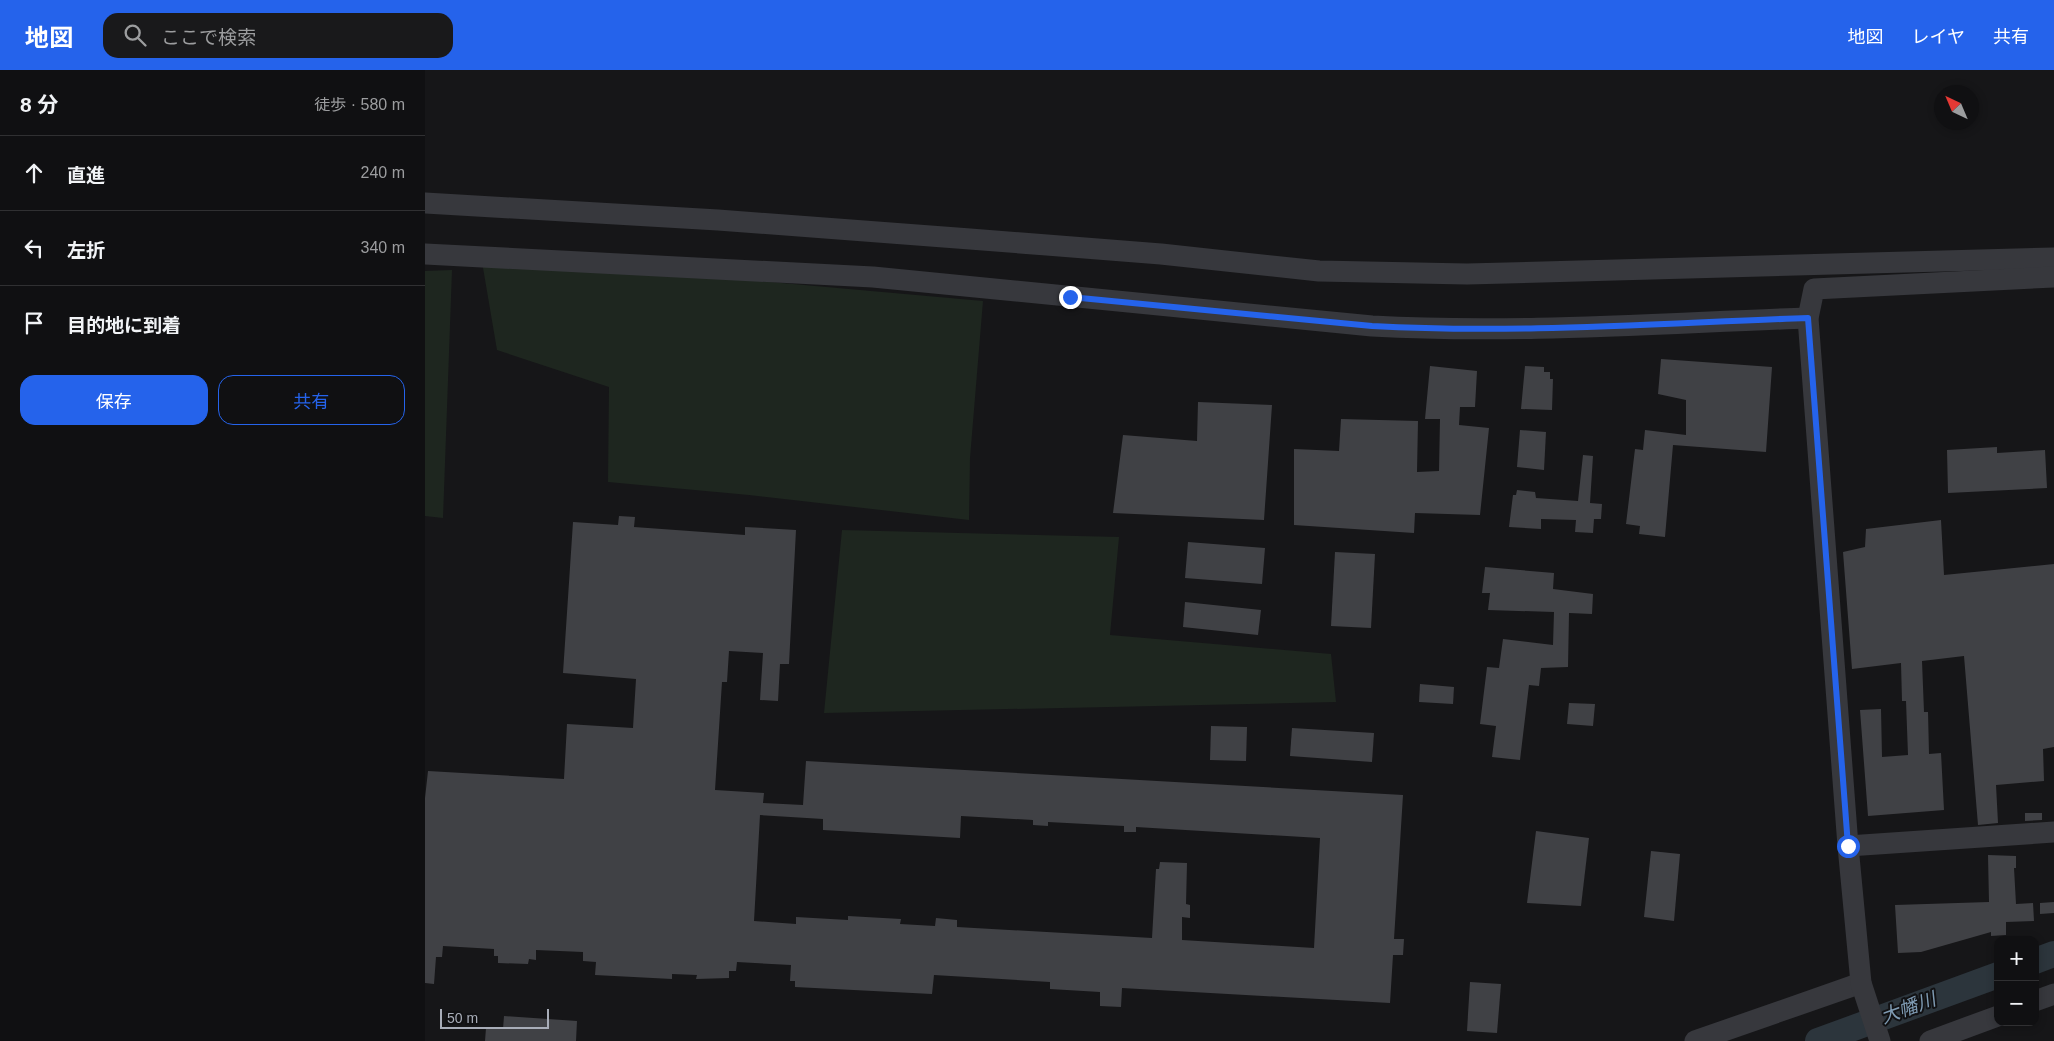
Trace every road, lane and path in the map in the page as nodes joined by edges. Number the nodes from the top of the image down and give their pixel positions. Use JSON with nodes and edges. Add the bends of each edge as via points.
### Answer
{"nodes":[{"id":1,"x":425,"y":203,"type":"edge"},
{"id":2,"x":425,"y":254,"type":"edge"},
{"id":3,"x":2054,"y":258,"type":"edge"},
{"id":4,"x":2054,"y":277,"type":"edge"},
{"id":5,"x":1808,"y":318,"type":"junction"},
{"id":6,"x":2054,"y":832,"type":"edge"},
{"id":7,"x":1848,"y":846,"type":"junction"},
{"id":8,"x":1861,"y":983,"type":"junction"},
{"id":9,"x":2054,"y":994,"type":"edge"},
{"id":10,"x":2039,"y":1000,"type":"edge"},
{"id":11,"x":1994,"y":1018,"type":"edge"},
{"id":12,"x":1959,"y":1036,"type":"edge"},
{"id":13,"x":1695,"y":1041,"type":"edge"},
{"id":14,"x":1880,"y":1041,"type":"edge"},
{"id":15,"x":1930,"y":1041,"type":"edge"}],
"edges":[{"from":1,"to":3,"type":"street","via":[[719,220],[1161,254],[1319,271],[1467,274]]},
{"from":2,"to":5,"type":"street","via":[[873,277],[1421,329]]},
{"from":4,"to":5,"type":"street","via":[[1814,289]]},
{"from":5,"to":7,"type":"street"},
{"from":6,"to":7,"type":"street"},
{"from":7,"to":8,"type":"street"},
{"from":8,"to":13,"type":"street"},
{"from":8,"to":14,"type":"street"},
{"from":9,"to":10,"type":"street"},
{"from":11,"to":12,"type":"street"},
{"from":12,"to":15,"type":"street"}]}
